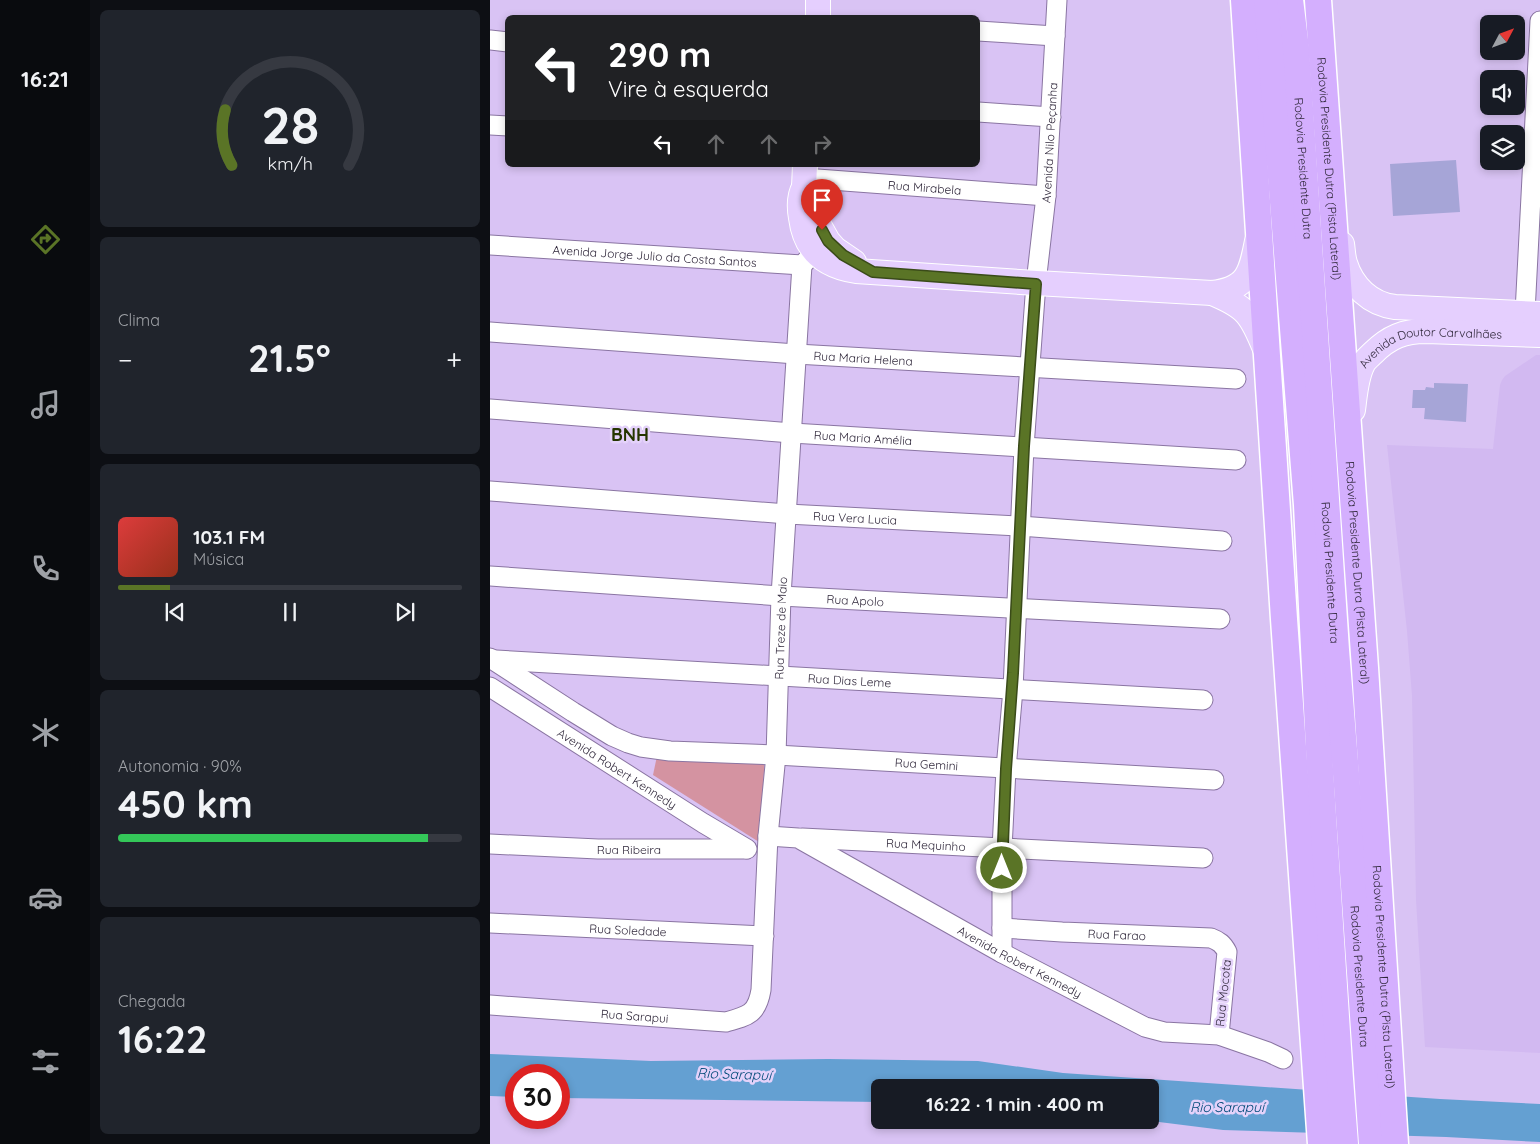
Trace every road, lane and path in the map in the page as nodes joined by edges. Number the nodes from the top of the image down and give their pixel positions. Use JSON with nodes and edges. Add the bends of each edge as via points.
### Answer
{"nodes":[{"id":1,"x":818,"y":0,"type":"edge"},
{"id":2,"x":1057,"y":0,"type":"edge"},
{"id":3,"x":1244,"y":0,"type":"edge"},
{"id":4,"x":1267,"y":0,"type":"edge"},
{"id":5,"x":1290,"y":0,"type":"edge"},
{"id":6,"x":1318,"y":0,"type":"edge"},
{"id":7,"x":818,"y":15,"type":"edge"},
{"id":8,"x":1540,"y":21,"type":"edge"},
{"id":9,"x":980,"y":31,"type":"edge"},
{"id":10,"x":1055,"y":36,"type":"junction"},
{"id":11,"x":490,"y":40,"type":"edge"},
{"id":12,"x":505,"y":42,"type":"edge"},
{"id":13,"x":980,"y":112,"type":"edge"},
{"id":14,"x":1051,"y":116,"type":"junction"},
{"id":15,"x":490,"y":125,"type":"edge"},
{"id":16,"x":505,"y":126,"type":"edge"},
{"id":17,"x":804,"y":177,"type":"edge"},
{"id":18,"x":1332,"y":195,"type":"junction"},
{"id":19,"x":1046,"y":196,"type":"junction"},
{"id":20,"x":1259,"y":232,"type":"junction"},
{"id":21,"x":490,"y":245,"type":"edge"},
{"id":22,"x":809,"y":259,"type":"junction"},
{"id":23,"x":873,"y":272,"type":"junction"},
{"id":24,"x":1036,"y":284,"type":"junction"},
{"id":25,"x":1212,"y":293,"type":"junction"},
{"id":26,"x":1400,"y":307,"type":"junction"},
{"id":27,"x":1533,"y":314,"type":"edge"},
{"id":28,"x":490,"y":332,"type":"edge"},
{"id":29,"x":1540,"y":334,"type":"edge"},
{"id":30,"x":796,"y":354,"type":"junction"},
{"id":31,"x":1267,"y":356,"type":"junction"},
{"id":32,"x":1363,"y":362,"type":"junction"},
{"id":33,"x":1031,"y":368,"type":"junction"},
{"id":34,"x":1236,"y":379,"type":"dead end"},
{"id":35,"x":490,"y":409,"type":"edge"},
{"id":36,"x":1349,"y":432,"type":"junction"},
{"id":37,"x":792,"y":433,"type":"junction"},
{"id":38,"x":1024,"y":446,"type":"junction"},
{"id":39,"x":1236,"y":460,"type":"dead end"},
{"id":40,"x":490,"y":491,"type":"edge"},
{"id":41,"x":786,"y":514,"type":"junction"},
{"id":42,"x":1020,"y":526,"type":"junction"},
{"id":43,"x":1222,"y":541,"type":"dead end"},
{"id":44,"x":490,"y":576,"type":"edge"},
{"id":45,"x":781,"y":596,"type":"junction"},
{"id":46,"x":1017,"y":608,"type":"junction"},
{"id":47,"x":1220,"y":619,"type":"dead end"},
{"id":48,"x":492,"y":659,"type":"edge"},
{"id":49,"x":778,"y":676,"type":"junction"},
{"id":50,"x":490,"y":687,"type":"edge"},
{"id":51,"x":1012,"y":689,"type":"junction"},
{"id":52,"x":1203,"y":700,"type":"dead end"},
{"id":53,"x":641,"y":747,"type":"joint"},
{"id":54,"x":776,"y":755,"type":"junction"},
{"id":55,"x":1006,"y":769,"type":"junction"},
{"id":56,"x":1214,"y":780,"type":"dead end"},
{"id":57,"x":798,"y":838,"type":"junction"},
{"id":58,"x":490,"y":844,"type":"edge"},
{"id":59,"x":768,"y":844,"type":"junction"},
{"id":60,"x":746,"y":849,"type":"junction"},
{"id":61,"x":1002,"y":849,"type":"junction"},
{"id":62,"x":1203,"y":858,"type":"dead end"},
{"id":63,"x":490,"y":923,"type":"edge"},
{"id":64,"x":1002,"y":928,"type":"junction"},
{"id":65,"x":764,"y":936,"type":"junction"},
{"id":66,"x":1227,"y":952,"type":"joint"},
{"id":67,"x":1002,"y":953,"type":"junction"},
{"id":68,"x":761,"y":990,"type":"joint"},
{"id":69,"x":490,"y":1005,"type":"edge"},
{"id":70,"x":1219,"y":1035,"type":"junction"},
{"id":71,"x":1283,"y":1059,"type":"dead end"},
{"id":72,"x":1378,"y":1070,"type":"junction"},
{"id":73,"x":1328,"y":1077,"type":"junction"},
{"id":74,"x":1321,"y":1144,"type":"edge"},
{"id":75,"x":1346,"y":1144,"type":"edge"},
{"id":76,"x":1372,"y":1144,"type":"edge"},
{"id":77,"x":1395,"y":1144,"type":"edge"}],
"edges":[{"from":1,"to":7,"type":"main road"},
{"from":2,"to":10,"type":"street","name":"Avenida Nilo Peçanha"},
{"from":3,"to":20,"type":"highway"},
{"from":4,"to":73,"type":"highway","name":"Rodovia Presidente Dutra","via":[[1306,505],[1320,769]]},
{"from":5,"to":72,"type":"highway","name":"Rodovia Presidente Dutra","via":[[1348,796]]},
{"from":6,"to":18,"type":"highway","name":"Rodovia Presidente Dutra (Pista Lateral)"},
{"from":8,"to":27,"type":"street"},
{"from":9,"to":10,"type":"street"},
{"from":10,"to":14,"type":"street","name":"Avenida Nilo Peçanha"},
{"from":11,"to":12,"type":"street"},
{"from":13,"to":14,"type":"street"},
{"from":14,"to":19,"type":"street","name":"Avenida Nilo Peçanha"},
{"from":15,"to":16,"type":"street"},
{"from":17,"to":19,"type":"street","name":"Rua Mirabela"},
{"from":17,"to":22,"type":"main road","via":[[800,202]]},
{"from":17,"to":23,"type":"main road","via":[[815,218],[828,241],[847,258]]},
{"from":18,"to":26,"type":"main road","via":[[1345,263],[1354,283],[1377,303]]},
{"from":18,"to":36,"type":"highway","name":"Rodovia Presidente Dutra (Pista Lateral)"},
{"from":19,"to":24,"type":"street","name":"Avenida Nilo Peçanha"},
{"from":20,"to":25,"type":"main road","via":[[1252,266],[1244,280],[1232,288]]},
{"from":20,"to":31,"type":"highway"},
{"from":21,"to":22,"type":"street","name":"Avenida Jorge Julio da Costa Santos"},
{"from":22,"to":23,"type":"main road","via":[[841,269]]},
{"from":22,"to":30,"type":"street","name":"Rua Treze de Maio"},
{"from":23,"to":24,"type":"main road"},
{"from":24,"to":25,"type":"main road"},
{"from":24,"to":33,"type":"street","name":"Avenida Nilo Peçanha"},
{"from":25,"to":31,"type":"main road","via":[[1244,309]]},
{"from":26,"to":27,"type":"main road"},
{"from":26,"to":32,"type":"main road","via":[[1370,339]]},
{"from":28,"to":30,"type":"street","name":"Rua Maria Helena"},
{"from":29,"to":32,"type":"main road","name":"Avenida Doutor Carvalhães","via":[[1414,331],[1384,342]]},
{"from":30,"to":33,"type":"street","name":"Rua Maria Helena"},
{"from":30,"to":37,"type":"street","name":"Rua Treze de Maio"},
{"from":31,"to":73,"type":"highway"},
{"from":32,"to":36,"type":"main road","name":"Avenida Doutor Carvalhães"},
{"from":33,"to":34,"type":"street","name":"Rua Maria Helena"},
{"from":33,"to":38,"type":"street","name":"Avenida Nilo Peçanha"},
{"from":35,"to":37,"type":"street","name":"Rua Maria Amélia"},
{"from":36,"to":72,"type":"highway","name":"Rodovia Presidente Dutra (Pista Lateral)"},
{"from":37,"to":38,"type":"street","name":"Rua Maria Amélia"},
{"from":37,"to":41,"type":"street","name":"Rua Treze de Maio"},
{"from":38,"to":39,"type":"street","name":"Rua Maria Amélia"},
{"from":38,"to":42,"type":"street","name":"Avenida Nilo Peçanha"},
{"from":40,"to":41,"type":"street","name":"Rua Vera Lucia"},
{"from":41,"to":42,"type":"street","name":"Rua Vera Lucia"},
{"from":41,"to":45,"type":"street","name":"Rua Treze de Maio"},
{"from":42,"to":43,"type":"street","name":"Rua Vera Lucia"},
{"from":42,"to":46,"type":"street","name":"Avenida Nilo Peçanha"},
{"from":44,"to":45,"type":"street","name":"Rua Apolo"},
{"from":45,"to":46,"type":"street","name":"Rua Apolo"},
{"from":45,"to":49,"type":"street","name":"Rua Treze de Maio"},
{"from":46,"to":47,"type":"street","name":"Rua Apolo"},
{"from":46,"to":51,"type":"street","name":"Avenida Nilo Peçanha"},
{"from":48,"to":49,"type":"street","name":"Rua Dias Leme"},
{"from":48,"to":53,"type":"street","name":"Avenida Robert Kennedy","via":[[612,736]]},
{"from":49,"to":51,"type":"street","name":"Rua Dias Leme"},
{"from":49,"to":54,"type":"street","name":"Rua Treze de Maio"},
{"from":50,"to":60,"type":"street","name":"Avenida Robert Kennedy"},
{"from":51,"to":52,"type":"street","name":"Rua Dias Leme"},
{"from":51,"to":55,"type":"street","name":"Avenida Nilo Peçanha"},
{"from":53,"to":54,"type":"street","name":"Rua Gemini"},
{"from":54,"to":55,"type":"street","name":"Rua Gemini"},
{"from":54,"to":59,"type":"street","name":"Rua Treze de Maio"},
{"from":55,"to":56,"type":"street","name":"Rua Gemini"},
{"from":55,"to":61,"type":"street","name":"Avenida Nilo Peçanha"},
{"from":57,"to":59,"type":"street","name":"Avenida Robert Kennedy"},
{"from":57,"to":61,"type":"street","name":"Rua Mequinho"},
{"from":57,"to":67,"type":"street","name":"Avenida Robert Kennedy"},
{"from":58,"to":60,"type":"street","name":"Rua Ribeira","via":[[598,849]]},
{"from":59,"to":60,"type":"street","name":"Rua Ribeira"},
{"from":59,"to":65,"type":"street","name":"Rua Treze de Maio"},
{"from":61,"to":62,"type":"street","name":"Rua Mequinho"},
{"from":61,"to":64,"type":"street","name":"Avenida Nilo Peçanha"},
{"from":63,"to":65,"type":"street","name":"Rua Soledade"},
{"from":64,"to":66,"type":"street","name":"Rua Farao","via":[[1210,938],[1218,940]]},
{"from":64,"to":67,"type":"street","name":"Avenida Nilo Peçanha"},
{"from":65,"to":68,"type":"street","name":"Rua Treze de Maio"},
{"from":66,"to":70,"type":"street","name":"Rua Mocota"},
{"from":67,"to":70,"type":"street","name":"Avenida Robert Kennedy","via":[[1145,1027],[1164,1032]]},
{"from":68,"to":69,"type":"street","name":"Rua Sarapui","via":[[753,1011],[743,1018],[726,1022]]},
{"from":70,"to":71,"type":"street","name":"Avenida Robert Kennedy"},
{"from":72,"to":76,"type":"highway","name":"Rodovia Presidente Dutra"},
{"from":72,"to":77,"type":"highway","name":"Rodovia Presidente Dutra (Pista Lateral)"},
{"from":73,"to":74,"type":"highway"},
{"from":73,"to":75,"type":"highway","name":"Rodovia Presidente Dutra"}]}
